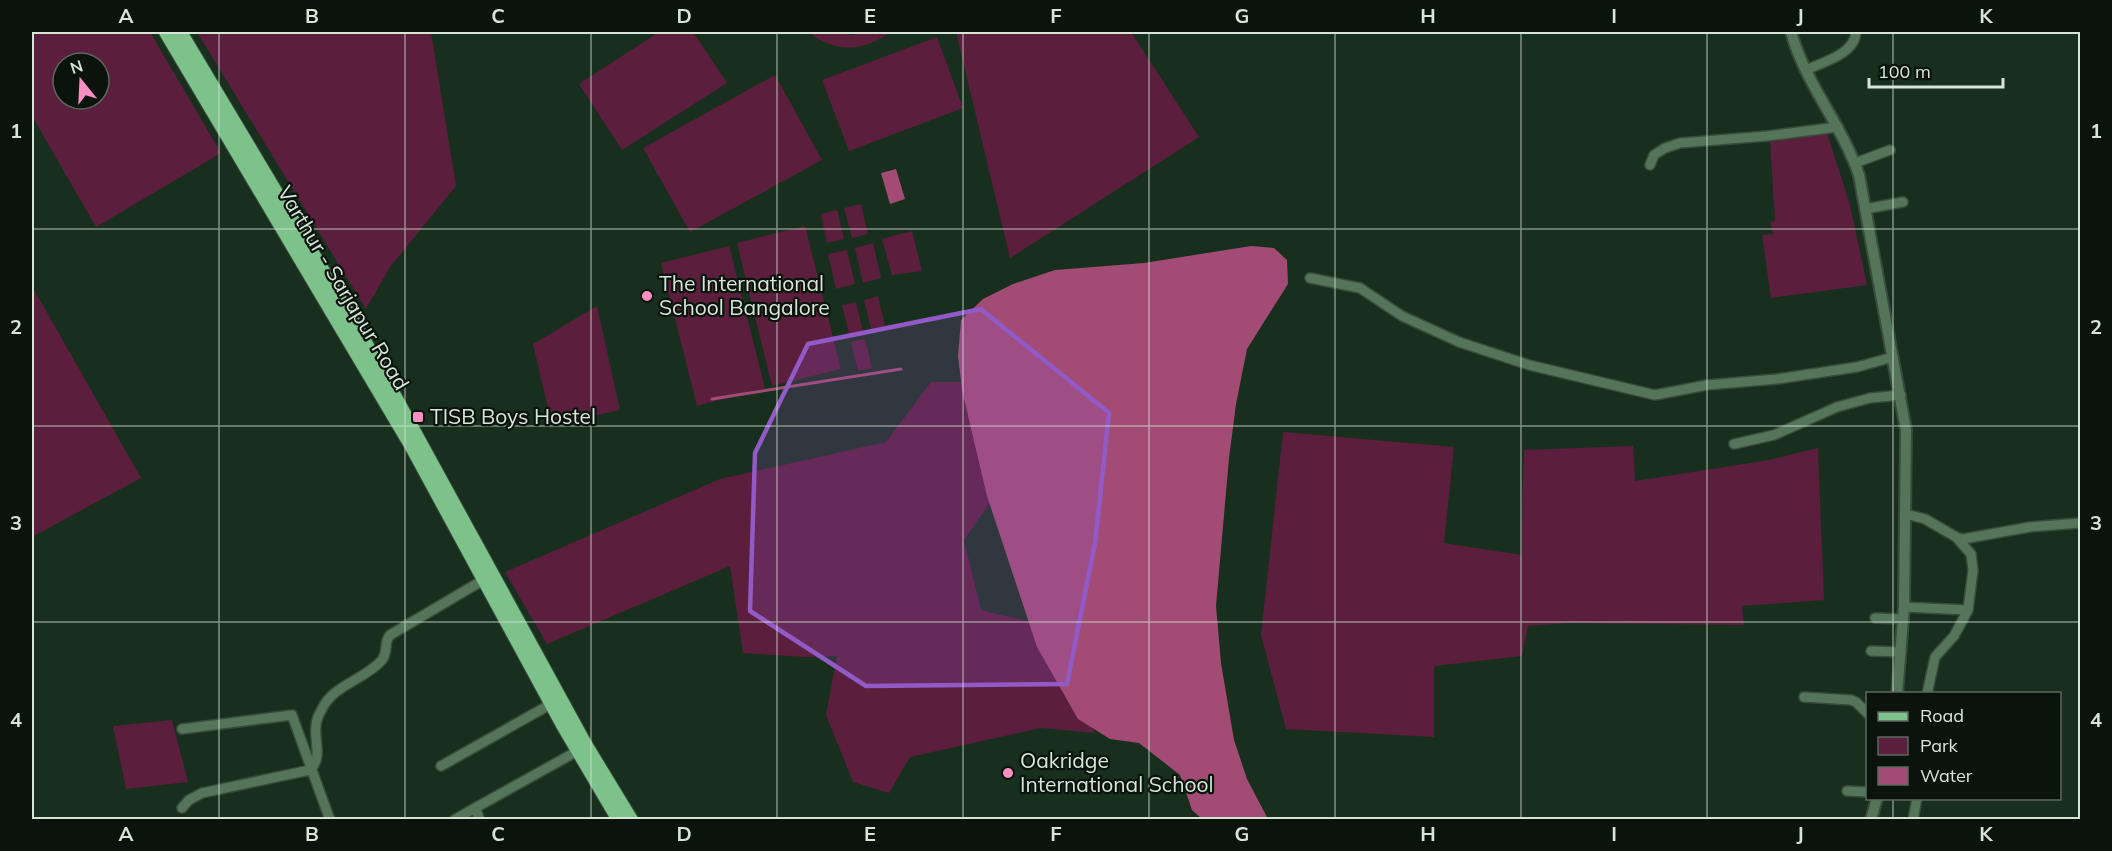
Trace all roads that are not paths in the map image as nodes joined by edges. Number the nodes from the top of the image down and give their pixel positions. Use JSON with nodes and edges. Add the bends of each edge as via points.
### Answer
{"nodes":[{"id":1,"x":166,"y":32,"type":"edge"},
{"id":2,"x":180,"y":32,"type":"edge"},
{"id":3,"x":1791,"y":32,"type":"edge"},
{"id":4,"x":1856,"y":32,"type":"edge"},
{"id":5,"x":1806,"y":70,"type":"junction"},
{"id":6,"x":1838,"y":127,"type":"junction"},
{"id":7,"x":1890,"y":150,"type":"dead end"},
{"id":8,"x":1855,"y":163,"type":"junction"},
{"id":9,"x":1650,"y":165,"type":"dead end"},
{"id":10,"x":1903,"y":202,"type":"dead end"},
{"id":11,"x":1865,"y":209,"type":"junction"},
{"id":12,"x":1310,"y":278,"type":"dead end"},
{"id":13,"x":1893,"y":357,"type":"junction"},
{"id":14,"x":1901,"y":395,"type":"junction"},
{"id":15,"x":1734,"y":444,"type":"dead end"},
{"id":16,"x":1906,"y":514,"type":"junction"},
{"id":17,"x":2080,"y":523,"type":"edge"},
{"id":18,"x":1956,"y":537,"type":"junction"},
{"id":19,"x":485,"y":579,"type":"junction"},
{"id":20,"x":1904,"y":607,"type":"junction"},
{"id":21,"x":1968,"y":610,"type":"junction"},
{"id":22,"x":1875,"y":618,"type":"dead end"},
{"id":23,"x":1903,"y":619,"type":"junction"},
{"id":24,"x":1871,"y":651,"type":"dead end"},
{"id":25,"x":1901,"y":652,"type":"junction"},
{"id":26,"x":1897,"y":692,"type":"edge"},
{"id":27,"x":1927,"y":692,"type":"edge"},
{"id":28,"x":1804,"y":697,"type":"dead end"},
{"id":29,"x":551,"y":704,"type":"junction"},
{"id":30,"x":1866,"y":712,"type":"edge"},
{"id":31,"x":182,"y":729,"type":"dead end"},
{"id":32,"x":582,"y":749,"type":"junction"},
{"id":33,"x":441,"y":766,"type":"dead end"},
{"id":34,"x":312,"y":768,"type":"junction"},
{"id":35,"x":1847,"y":791,"type":"dead end"},
{"id":36,"x":1866,"y":792,"type":"edge"},
{"id":37,"x":1877,"y":800,"type":"edge"},
{"id":38,"x":1917,"y":800,"type":"edge"},
{"id":39,"x":182,"y":808,"type":"dead end"},
{"id":40,"x":475,"y":808,"type":"junction"},
{"id":41,"x":330,"y":819,"type":"edge"},
{"id":42,"x":454,"y":819,"type":"edge"},
{"id":43,"x":480,"y":819,"type":"edge"},
{"id":44,"x":619,"y":819,"type":"edge"},
{"id":45,"x":631,"y":819,"type":"edge"},
{"id":46,"x":1871,"y":819,"type":"edge"},
{"id":47,"x":1913,"y":819,"type":"edge"}],
"edges":[{"from":1,"to":19,"type":"main road","name":"Varthur - Sarjapur Road","via":[[357,352]]},
{"from":2,"to":32,"type":"main road","name":"Varthur - Sarjapur Road","via":[[361,334]]},
{"from":3,"to":5,"type":"street"},
{"from":4,"to":5,"type":"street","via":[[1852,45]]},
{"from":5,"to":6,"type":"street"},
{"from":6,"to":8,"type":"street"},
{"from":6,"to":9,"type":"street","via":[[1680,143],[1654,155]]},
{"from":7,"to":8,"type":"street"},
{"from":8,"to":11,"type":"street"},
{"from":10,"to":11,"type":"street"},
{"from":11,"to":13,"type":"street"},
{"from":12,"to":13,"type":"street","via":[[1360,288],[1402,316],[1459,342],[1530,365],[1655,395],[1857,367]]},
{"from":13,"to":14,"type":"street"},
{"from":14,"to":15,"type":"street","via":[[1838,407],[1774,435]]},
{"from":14,"to":16,"type":"street","via":[[1906,430]]},
{"from":16,"to":18,"type":"street","via":[[1925,519]]},
{"from":16,"to":20,"type":"street"},
{"from":17,"to":18,"type":"street"},
{"from":18,"to":21,"type":"street","via":[[1971,554]]},
{"from":19,"to":29,"type":"main road","name":"Varthur - Sarjapur Road"},
{"from":19,"to":34,"type":"street","via":[[390,635],[380,662],[328,699],[317,718],[318,755]]},
{"from":20,"to":21,"type":"street"},
{"from":20,"to":23,"type":"street"},
{"from":21,"to":27,"type":"street","via":[[1954,636],[1935,657]]},
{"from":22,"to":23,"type":"street"},
{"from":23,"to":25,"type":"street"},
{"from":24,"to":25,"type":"street"},
{"from":25,"to":26,"type":"street"},
{"from":28,"to":30,"type":"street","via":[[1851,700]]},
{"from":29,"to":32,"type":"main road","name":"Varthur - Sarjapur Road"},
{"from":29,"to":33,"type":"street"},
{"from":31,"to":34,"type":"street","via":[[292,715]]},
{"from":32,"to":40,"type":"street"},
{"from":32,"to":44,"type":"main road","name":"Varthur - Sarjapur Road"},
{"from":32,"to":45,"type":"main road","name":"Varthur - Sarjapur Road"},
{"from":34,"to":39,"type":"street","via":[[202,794]]},
{"from":34,"to":41,"type":"street"},
{"from":35,"to":36,"type":"street"},
{"from":37,"to":46,"type":"street"},
{"from":38,"to":47,"type":"street"},
{"from":40,"to":42,"type":"street"},
{"from":40,"to":43,"type":"street"}]}
